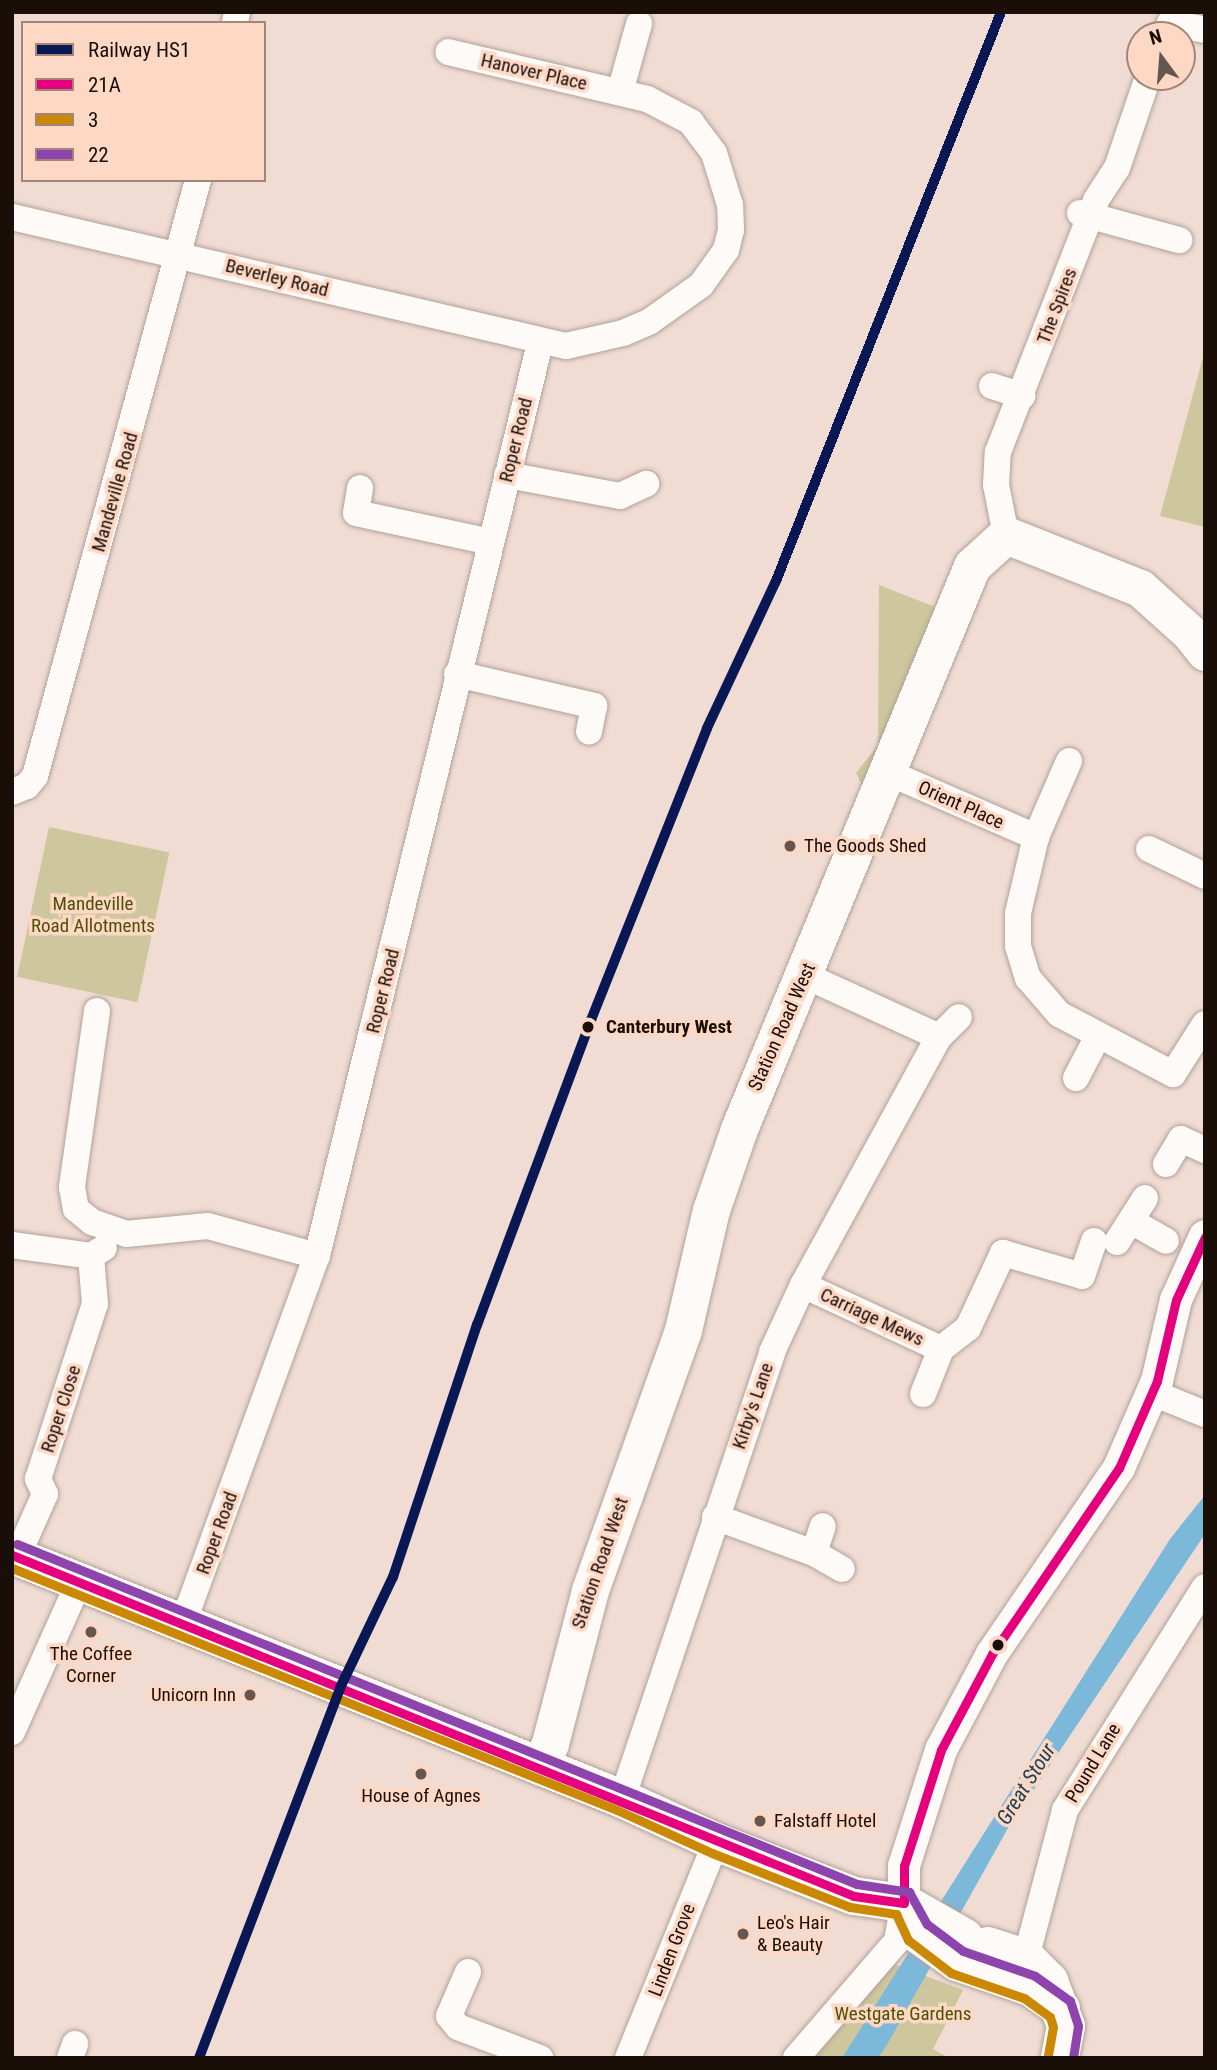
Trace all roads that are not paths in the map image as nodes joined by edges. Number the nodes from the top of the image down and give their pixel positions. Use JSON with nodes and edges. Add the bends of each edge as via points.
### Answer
{"nodes":[{"id":1,"x":639,"y":24,"type":"dead end"},
{"id":2,"x":448,"y":52,"type":"dead end"},
{"id":3,"x":1143,"y":91,"type":"edge"},
{"id":4,"x":620,"y":92,"type":"junction"},
{"id":5,"x":198,"y":182,"type":"edge"},
{"id":6,"x":1089,"y":210,"type":"junction"},
{"id":7,"x":12,"y":217,"type":"edge"},
{"id":8,"x":1179,"y":240,"type":"dead end"},
{"id":9,"x":181,"y":255,"type":"junction"},
{"id":10,"x":540,"y":343,"type":"junction"},
{"id":11,"x":992,"y":386,"type":"dead end"},
{"id":12,"x":1022,"y":396,"type":"junction"},
{"id":13,"x":507,"y":475,"type":"junction"},
{"id":14,"x":646,"y":484,"type":"dead end"},
{"id":15,"x":360,"y":488,"type":"dead end"},
{"id":16,"x":1006,"y":535,"type":"junction"},
{"id":17,"x":491,"y":542,"type":"junction"},
{"id":18,"x":1205,"y":652,"type":"edge"},
{"id":19,"x":457,"y":674,"type":"junction"},
{"id":20,"x":589,"y":732,"type":"dead end"},
{"id":21,"x":1069,"y":761,"type":"dead end"},
{"id":22,"x":887,"y":772,"type":"junction"},
{"id":23,"x":12,"y":792,"type":"edge"},
{"id":24,"x":1036,"y":837,"type":"junction"},
{"id":25,"x":1149,"y":849,"type":"dead end"},
{"id":26,"x":1205,"y":876,"type":"edge"},
{"id":27,"x":806,"y":976,"type":"junction"},
{"id":28,"x":97,"y":1011,"type":"dead end"},
{"id":29,"x":959,"y":1017,"type":"dead end"},
{"id":30,"x":1205,"y":1024,"type":"edge"},
{"id":31,"x":1098,"y":1036,"type":"junction"},
{"id":32,"x":939,"y":1037,"type":"junction"},
{"id":33,"x":1076,"y":1078,"type":"dead end"},
{"id":34,"x":1205,"y":1150,"type":"edge"},
{"id":35,"x":1166,"y":1164,"type":"dead end"},
{"id":36,"x":1145,"y":1198,"type":"dead end"},
{"id":37,"x":127,"y":1234,"type":"junction"},
{"id":38,"x":1114,"y":1235,"type":"junction"},
{"id":39,"x":12,"y":1245,"type":"edge"},
{"id":40,"x":1187,"y":1246,"type":"edge"},
{"id":41,"x":91,"y":1256,"type":"junction"},
{"id":42,"x":317,"y":1256,"type":"junction"},
{"id":43,"x":803,"y":1285,"type":"junction"},
{"id":44,"x":941,"y":1349,"type":"junction"},
{"id":45,"x":1153,"y":1393,"type":"junction"},
{"id":46,"x":923,"y":1394,"type":"dead end"},
{"id":47,"x":1205,"y":1414,"type":"edge"},
{"id":48,"x":715,"y":1517,"type":"junction"},
{"id":49,"x":823,"y":1526,"type":"dead end"},
{"id":50,"x":814,"y":1553,"type":"junction"},
{"id":51,"x":14,"y":1556,"type":"edge"},
{"id":52,"x":842,"y":1569,"type":"dead end"},
{"id":53,"x":79,"y":1582,"type":"junction"},
{"id":54,"x":1205,"y":1587,"type":"edge"},
{"id":55,"x":182,"y":1626,"type":"junction"},
{"id":56,"x":12,"y":1732,"type":"edge"},
{"id":57,"x":539,"y":1766,"type":"junction"},
{"id":58,"x":622,"y":1799,"type":"junction"},
{"id":59,"x":716,"y":1842,"type":"junction"},
{"id":60,"x":943,"y":1932,"type":"junction"},
{"id":61,"x":1026,"y":1958,"type":"junction"},
{"id":62,"x":468,"y":1972,"type":"dead end"},
{"id":63,"x":1061,"y":2009,"type":"junction"},
{"id":64,"x":540,"y":2058,"type":"edge"},
{"id":65,"x":628,"y":2058,"type":"edge"},
{"id":66,"x":796,"y":2058,"type":"edge"},
{"id":67,"x":1060,"y":2058,"type":"edge"}],
"edges":[{"from":1,"to":4,"type":"street"},
{"from":2,"to":4,"type":"street","name":"Hanover Place"},
{"from":3,"to":6,"type":"street","name":"The Spires","via":[[1117,168]]},
{"from":4,"to":10,"type":"street","name":"Hanover Place","via":[[673,109],[703,135],[714,153],[730,205],[726,250],[701,285],[649,322],[566,346]]},
{"from":5,"to":9,"type":"street","name":"Mandeville Road"},
{"from":6,"to":8,"type":"street"},
{"from":6,"to":12,"type":"street","name":"The Spires"},
{"from":7,"to":9,"type":"street","name":"Beverley Road"},
{"from":9,"to":10,"type":"street","name":"Beverley Road"},
{"from":9,"to":23,"type":"street","name":"Mandeville Road","via":[[35,776],[27,786]]},
{"from":10,"to":13,"type":"street","name":"Roper Road"},
{"from":11,"to":12,"type":"street"},
{"from":12,"to":16,"type":"street","name":"The Spires","via":[[999,452],[996,485]]},
{"from":13,"to":14,"type":"street","via":[[620,496]]},
{"from":13,"to":17,"type":"street","name":"Roper Road"},
{"from":15,"to":17,"type":"street","via":[[356,513]]},
{"from":16,"to":18,"type":"main road","via":[[1140,589]]},
{"from":16,"to":22,"type":"main road","name":"Station Road West","via":[[972,566]]},
{"from":17,"to":19,"type":"street","name":"Roper Road"},
{"from":19,"to":20,"type":"street","via":[[594,706]]},
{"from":19,"to":42,"type":"street","name":"Roper Road","via":[[415,868]]},
{"from":21,"to":24,"type":"street"},
{"from":22,"to":24,"type":"street","name":"Orient Place"},
{"from":22,"to":27,"type":"main road","name":"Station Road West"},
{"from":24,"to":31,"type":"street","via":[[1018,913],[1022,962],[1045,1002]]},
{"from":25,"to":26,"type":"street"},
{"from":27,"to":32,"type":"street"},
{"from":27,"to":57,"type":"main road","name":"Station Road West","via":[[738,1129],[711,1209],[682,1331],[590,1590],[550,1742]]},
{"from":28,"to":37,"type":"street","via":[[72,1187],[76,1209],[92,1222]]},
{"from":29,"to":32,"type":"street","name":"Kirby's Lane"},
{"from":30,"to":31,"type":"street","via":[[1173,1074]]},
{"from":31,"to":33,"type":"street"},
{"from":32,"to":43,"type":"street","name":"Kirby's Lane"},
{"from":34,"to":35,"type":"street","via":[[1181,1139]]},
{"from":36,"to":38,"type":"street"},
{"from":37,"to":41,"type":"street"},
{"from":37,"to":42,"type":"street","via":[[208,1226]]},
{"from":38,"to":40,"type":"street"},
{"from":38,"to":44,"type":"street","name":"Carriage Mews","via":[[1082,1276],[1003,1253],[968,1328]]},
{"from":39,"to":41,"type":"street"},
{"from":40,"to":45,"type":"street"},
{"from":41,"to":51,"type":"street","name":"Roper Close","via":[[95,1304],[38,1479],[45,1494]]},
{"from":42,"to":55,"type":"street","name":"Roper Road"},
{"from":43,"to":44,"type":"street","name":"Carriage Mews"},
{"from":43,"to":48,"type":"street","name":"Kirby's Lane","via":[[772,1352]]},
{"from":44,"to":46,"type":"street","name":"Carriage Mews"},
{"from":45,"to":47,"type":"street"},
{"from":45,"to":60,"type":"street","via":[[1119,1468],[992,1654],[941,1750],[904,1866]]},
{"from":48,"to":50,"type":"street"},
{"from":48,"to":58,"type":"street","name":"Kirby's Lane"},
{"from":49,"to":50,"type":"street"},
{"from":50,"to":52,"type":"street"},
{"from":51,"to":53,"type":"main road"},
{"from":53,"to":55,"type":"main road"},
{"from":53,"to":56,"type":"street"},
{"from":54,"to":61,"type":"street","name":"Pound Lane","via":[[1065,1810]]},
{"from":55,"to":57,"type":"main road"},
{"from":57,"to":58,"type":"main road"},
{"from":58,"to":59,"type":"main road"},
{"from":59,"to":60,"type":"main road"},
{"from":59,"to":65,"type":"street","name":"Linden Grove"},
{"from":60,"to":61,"type":"main road"},
{"from":60,"to":63,"type":"main road","via":[[976,1972],[1030,1987]]},
{"from":60,"to":66,"type":"street","via":[[897,1941]]},
{"from":61,"to":63,"type":"main road","via":[[1049,1981]]},
{"from":62,"to":64,"type":"street","via":[[449,2016],[458,2027]]},
{"from":63,"to":67,"type":"main road","via":[[1066,2026]]}]}
